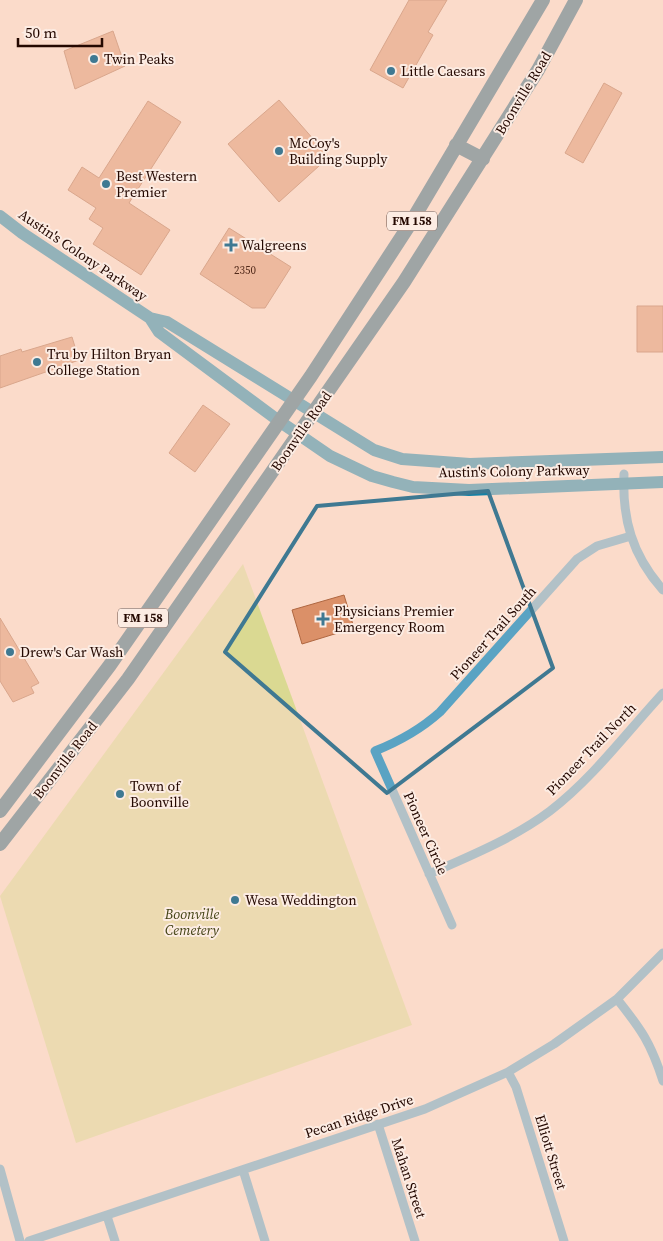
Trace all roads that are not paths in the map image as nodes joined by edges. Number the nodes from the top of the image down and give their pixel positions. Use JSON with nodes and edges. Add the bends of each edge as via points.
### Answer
{"nodes":[{"id":1,"x":543,"y":0,"type":"edge"},
{"id":2,"x":576,"y":0,"type":"edge"},
{"id":3,"x":456,"y":145,"type":"junction"},
{"id":4,"x":483,"y":159,"type":"junction"},
{"id":5,"x":0,"y":216,"type":"edge"},
{"id":6,"x":150,"y":318,"type":"junction"},
{"id":7,"x":294,"y":401,"type":"junction"},
{"id":8,"x":314,"y":414,"type":"junction"},
{"id":9,"x":278,"y":421,"type":"junction"},
{"id":10,"x":299,"y":435,"type":"junction"},
{"id":11,"x":663,"y":457,"type":"edge"},
{"id":12,"x":624,"y":478,"type":"junction"},
{"id":13,"x":663,"y":482,"type":"edge"},
{"id":14,"x":631,"y":536,"type":"junction"},
{"id":15,"x":663,"y":590,"type":"edge"},
{"id":16,"x":110,"y":665,"type":"junction"},
{"id":17,"x":128,"y":679,"type":"junction"},
{"id":18,"x":663,"y":693,"type":"edge"},
{"id":19,"x":375,"y":751,"type":"joint"},
{"id":20,"x":0,"y":811,"type":"edge"},
{"id":21,"x":0,"y":844,"type":"edge"},
{"id":22,"x":429,"y":874,"type":"junction"},
{"id":23,"x":452,"y":926,"type":"dead end"},
{"id":24,"x":663,"y":953,"type":"edge"},
{"id":25,"x":618,"y":998,"type":"junction"},
{"id":26,"x":508,"y":1072,"type":"junction"},
{"id":27,"x":663,"y":1081,"type":"edge"},
{"id":28,"x":378,"y":1124,"type":"junction"},
{"id":29,"x":0,"y":1169,"type":"edge"},
{"id":30,"x":243,"y":1170,"type":"junction"},
{"id":31,"x":107,"y":1216,"type":"junction"},
{"id":32,"x":20,"y":1241,"type":"edge"},
{"id":33,"x":29,"y":1241,"type":"edge"},
{"id":34,"x":115,"y":1241,"type":"edge"},
{"id":35,"x":265,"y":1241,"type":"edge"},
{"id":36,"x":414,"y":1241,"type":"edge"},
{"id":37,"x":564,"y":1241,"type":"edge"}],
"edges":[{"from":1,"to":3,"type":"main road","name":"Boonville Road","number":"FM 158"},
{"from":2,"to":4,"type":"main road","name":"Boonville Road","number":"FM 158","via":[[538,70]]},
{"from":3,"to":4,"type":"main road"},
{"from":3,"to":7,"type":"main road","name":"Boonville Road","number":"FM 158","via":[[392,253]]},
{"from":4,"to":8,"type":"main road","name":"Boonville Road","number":"FM 158"},
{"from":5,"to":6,"type":"street","name":"Austin's Colony Parkway"},
{"from":6,"to":7,"type":"street","name":"Austin's Colony Parkway","via":[[168,322]]},
{"from":6,"to":9,"type":"street","name":"Austin's Colony Parkway","via":[[159,332]]},
{"from":7,"to":8,"type":"street","name":"Austin's Colony Parkway"},
{"from":7,"to":9,"type":"main road","name":"Boonville Road","number":"FM 158"},
{"from":8,"to":10,"type":"main road","name":"Boonville Road","number":"FM 158"},
{"from":8,"to":11,"type":"street","name":"Austin's Colony Parkway","via":[[374,450],[427,463]]},
{"from":9,"to":10,"type":"street","name":"Austin's Colony Parkway"},
{"from":9,"to":16,"type":"main road","name":"Boonville Road","number":"FM 158"},
{"from":10,"to":12,"type":"street","name":"Austin's Colony Parkway","via":[[353,468],[413,487],[469,490]]},
{"from":10,"to":17,"type":"main road","name":"Boonville Road","number":"FM 158"},
{"from":12,"to":13,"type":"street","name":"Austin's Colony Parkway"},
{"from":12,"to":14,"type":"street","via":[[624,513]]},
{"from":14,"to":15,"type":"street","via":[[643,563]]},
{"from":14,"to":19,"type":"street","name":"Pioneer Trail South","via":[[597,546],[577,559],[440,712],[405,739]]},
{"from":16,"to":17,"type":"main road"},
{"from":16,"to":20,"type":"main road","name":"Boonville Road","number":"FM 158"},
{"from":17,"to":21,"type":"main road","name":"Boonville Road","number":"FM 158"},
{"from":18,"to":22,"type":"street","name":"Pioneer Trail North","via":[[578,786],[550,811],[518,831]]},
{"from":19,"to":22,"type":"street","name":"Pioneer Circle"},
{"from":22,"to":23,"type":"street","name":"Pioneer Circle"},
{"from":24,"to":25,"type":"street","name":"Pecan Ridge Drive"},
{"from":25,"to":26,"type":"street","name":"Pecan Ridge Drive"},
{"from":25,"to":27,"type":"street","via":[[644,1033]]},
{"from":26,"to":28,"type":"street","name":"Pecan Ridge Drive","via":[[425,1109]]},
{"from":26,"to":37,"type":"street","name":"Elliott Street","via":[[516,1086]]},
{"from":28,"to":30,"type":"street","name":"Pecan Ridge Drive"},
{"from":28,"to":36,"type":"street","name":"Mahan Street"},
{"from":29,"to":32,"type":"street"},
{"from":30,"to":31,"type":"street","name":"Pecan Ridge Drive"},
{"from":30,"to":35,"type":"street"},
{"from":31,"to":33,"type":"street","name":"Pecan Ridge Drive"},
{"from":31,"to":34,"type":"street"}]}
